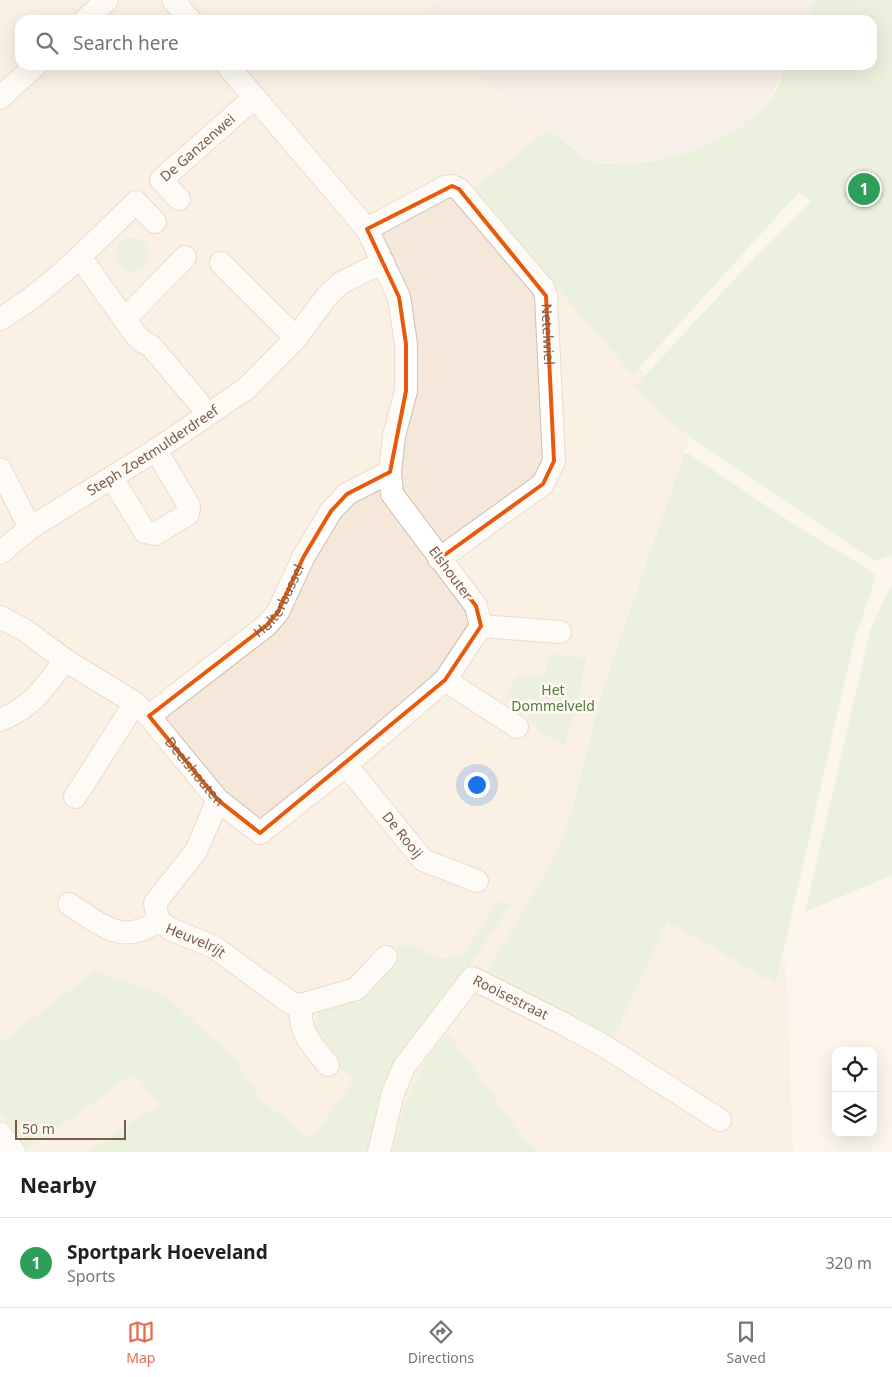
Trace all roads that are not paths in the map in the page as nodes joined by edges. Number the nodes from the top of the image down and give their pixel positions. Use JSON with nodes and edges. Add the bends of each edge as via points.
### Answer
{"nodes":[{"id":1,"x":107,"y":0,"type":"edge"},
{"id":2,"x":173,"y":0,"type":"edge"},
{"id":3,"x":90,"y":15,"type":"edge"},
{"id":4,"x":186,"y":15,"type":"edge"},
{"id":5,"x":31,"y":70,"type":"edge"},
{"id":6,"x":231,"y":70,"type":"edge"},
{"id":7,"x":0,"y":98,"type":"edge"},
{"id":8,"x":254,"y":98,"type":"junction"},
{"id":9,"x":179,"y":199,"type":"dead end"},
{"id":10,"x":155,"y":222,"type":"dead end"},
{"id":11,"x":366,"y":229,"type":"junction"},
{"id":12,"x":80,"y":257,"type":"junction"},
{"id":13,"x":185,"y":257,"type":"dead end"},
{"id":14,"x":383,"y":262,"type":"junction"},
{"id":15,"x":221,"y":263,"type":"dead end"},
{"id":16,"x":126,"y":318,"type":"junction"},
{"id":17,"x":0,"y":319,"type":"edge"},
{"id":18,"x":296,"y":338,"type":"junction"},
{"id":19,"x":199,"y":403,"type":"dead end"},
{"id":20,"x":156,"y":450,"type":"junction"},
{"id":21,"x":0,"y":469,"type":"edge"},
{"id":22,"x":390,"y":472,"type":"junction"},
{"id":23,"x":112,"y":478,"type":"junction"},
{"id":24,"x":30,"y":528,"type":"junction"},
{"id":25,"x":0,"y":553,"type":"edge"},
{"id":26,"x":440,"y":559,"type":"junction"},
{"id":27,"x":0,"y":617,"type":"edge"},
{"id":28,"x":481,"y":626,"type":"junction"},
{"id":29,"x":560,"y":632,"type":"dead end"},
{"id":30,"x":66,"y":660,"type":"junction"},
{"id":31,"x":445,"y":680,"type":"junction"},
{"id":32,"x":142,"y":709,"type":"junction"},
{"id":33,"x":0,"y":720,"type":"edge"},
{"id":34,"x":517,"y":726,"type":"dead end"},
{"id":35,"x":346,"y":765,"type":"junction"},
{"id":36,"x":75,"y":797,"type":"dead end"},
{"id":37,"x":218,"y":800,"type":"junction"},
{"id":38,"x":476,"y":881,"type":"dead end"},
{"id":39,"x":69,"y":904,"type":"dead end"},
{"id":40,"x":158,"y":920,"type":"junction"},
{"id":41,"x":386,"y":957,"type":"dead end"},
{"id":42,"x":300,"y":1005,"type":"junction"},
{"id":43,"x":328,"y":1065,"type":"dead end"},
{"id":44,"x":720,"y":1120,"type":"dead end"},
{"id":45,"x":0,"y":1133,"type":"edge"},
{"id":46,"x":14,"y":1152,"type":"edge"},
{"id":47,"x":379,"y":1152,"type":"edge"}],
"edges":[{"from":1,"to":3,"type":"street"},
{"from":2,"to":4,"type":"street"},
{"from":5,"to":7,"type":"street"},
{"from":6,"to":8,"type":"street","name":"Elshouter"},
{"from":8,"to":9,"type":"street","name":"De Ganzenwei","via":[[161,180]]},
{"from":8,"to":11,"type":"street","name":"Elshouter"},
{"from":10,"to":12,"type":"street","via":[[136,202]]},
{"from":11,"to":14,"type":"street","name":"Elshouter"},
{"from":11,"to":26,"type":"street","name":"Netelwiel","via":[[452,186],[459,189],[544,289],[546,296],[554,461],[542,484]]},
{"from":12,"to":16,"type":"street"},
{"from":12,"to":17,"type":"street","via":[[20,307]]},
{"from":13,"to":16,"type":"street"},
{"from":14,"to":18,"type":"street","name":"Steph Zoetmulderdreef","via":[[341,283]]},
{"from":14,"to":22,"type":"street","name":"Elshouter","via":[[399,297],[406,344],[406,391],[394,436]]},
{"from":15,"to":18,"type":"street"},
{"from":16,"to":19,"type":"street","via":[[135,334],[151,346]]},
{"from":18,"to":20,"type":"street","name":"Steph Zoetmulderdreef","via":[[247,388]]},
{"from":20,"to":23,"type":"street","name":"Steph Zoetmulderdreef"},
{"from":20,"to":23,"type":"street","via":[[189,506],[188,514],[180,520],[155,534],[145,532]]},
{"from":21,"to":24,"type":"street"},
{"from":22,"to":26,"type":"street","name":"Elshouter","via":[[392,494]]},
{"from":22,"to":32,"type":"street","name":"Hulterbussel","via":[[347,494],[331,510],[304,556],[278,612],[267,625]]},
{"from":23,"to":24,"type":"street","name":"Steph Zoetmulderdreef"},
{"from":24,"to":25,"type":"street","name":"Steph Zoetmulderdreef"},
{"from":26,"to":28,"type":"street","name":"Elshouter","via":[[476,606]]},
{"from":27,"to":30,"type":"street","name":"Deelshouten"},
{"from":28,"to":29,"type":"street"},
{"from":28,"to":31,"type":"street"},
{"from":30,"to":32,"type":"street","name":"Deelshouten"},
{"from":30,"to":33,"type":"street","via":[[34,700]]},
{"from":31,"to":34,"type":"street"},
{"from":31,"to":35,"type":"street"},
{"from":32,"to":36,"type":"street"},
{"from":32,"to":37,"type":"street","name":"Deelshouten"},
{"from":35,"to":37,"type":"street","name":"Deelshouten","via":[[260,833]]},
{"from":35,"to":38,"type":"street","name":"De Rooij","via":[[423,860]]},
{"from":37,"to":40,"type":"street","name":"Heuvelrijt","via":[[196,851],[155,903]]},
{"from":39,"to":40,"type":"street","via":[[103,926],[120,932],[140,931]]},
{"from":40,"to":42,"type":"street","name":"Heuvelrijt","via":[[170,929],[214,947],[291,1003]]},
{"from":41,"to":42,"type":"street","via":[[356,989]]},
{"from":42,"to":43,"type":"street","via":[[300,1019],[307,1040]]},
{"from":44,"to":47,"type":"street","name":"Rooisestraat","via":[[606,1047],[472,978],[404,1067],[393,1093]]},
{"from":45,"to":46,"type":"street"}]}
